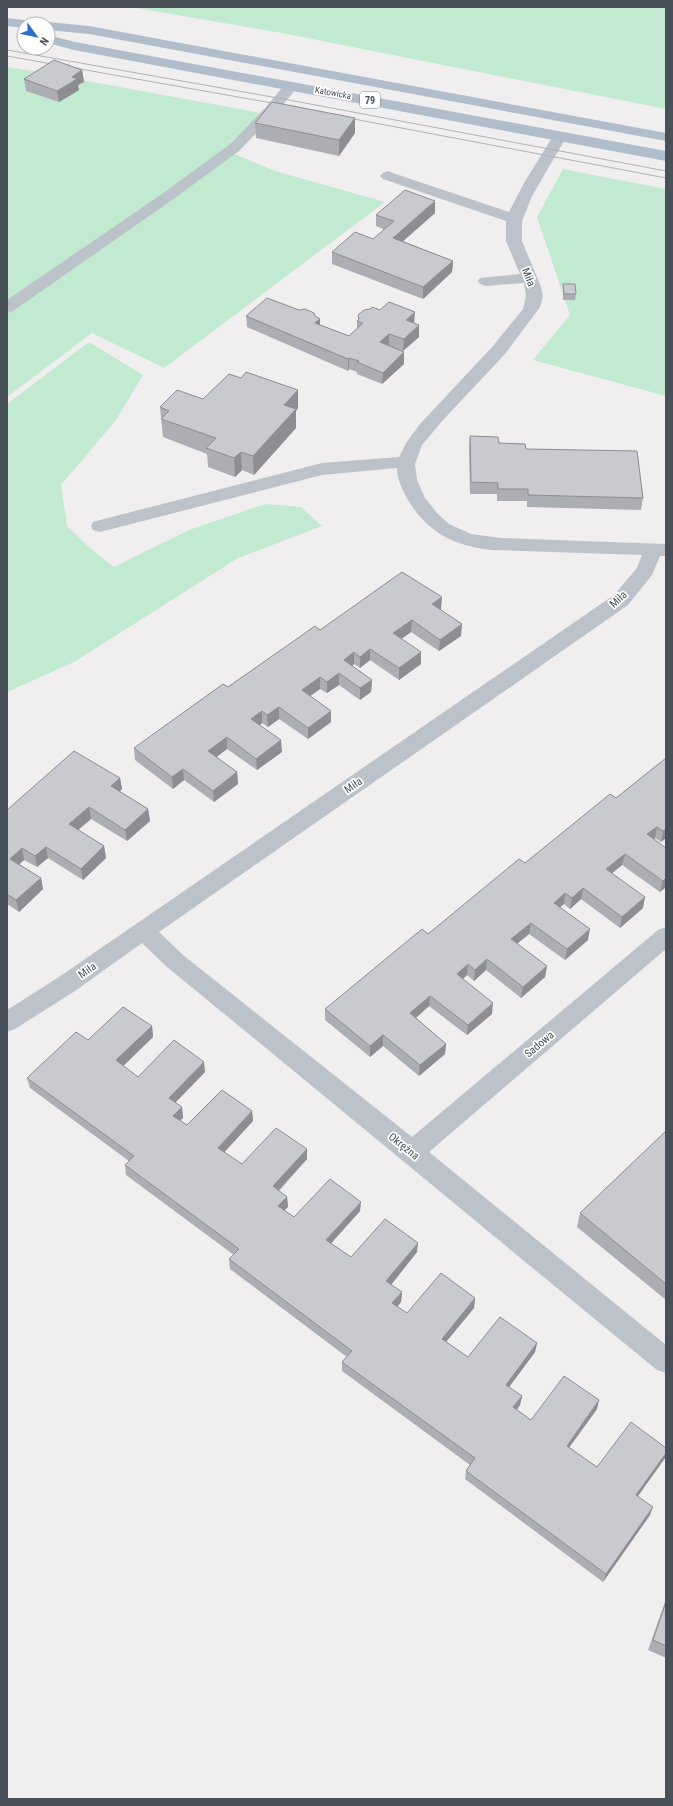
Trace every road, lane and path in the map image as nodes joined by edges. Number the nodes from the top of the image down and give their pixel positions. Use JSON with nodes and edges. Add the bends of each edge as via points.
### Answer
{"nodes":[{"id":1,"x":56,"y":27,"type":"edge"},
{"id":2,"x":56,"y":41,"type":"edge"},
{"id":3,"x":291,"y":86,"type":"junction"},
{"id":4,"x":560,"y":136,"type":"junction"},
{"id":5,"x":666,"y":137,"type":"edge"},
{"id":6,"x":666,"y":156,"type":"edge"},
{"id":7,"x":388,"y":176,"type":"dead end"},
{"id":8,"x":515,"y":219,"type":"junction"},
{"id":9,"x":529,"y":278,"type":"junction"},
{"id":10,"x":486,"y":281,"type":"dead end"},
{"id":11,"x":7,"y":308,"type":"edge"},
{"id":12,"x":405,"y":462,"type":"junction"},
{"id":13,"x":100,"y":526,"type":"dead end"},
{"id":14,"x":660,"y":550,"type":"edge"},
{"id":15,"x":143,"y":930,"type":"junction"},
{"id":16,"x":666,"y":936,"type":"edge"},
{"id":17,"x":7,"y":1022,"type":"edge"},
{"id":18,"x":412,"y":1152,"type":"junction"},
{"id":19,"x":666,"y":1361,"type":"edge"}],
"edges":[{"from":1,"to":5,"type":"main road","name":"Katowicka","number":"79","via":[[89,30]]},
{"from":2,"to":3,"type":"main road","name":"Katowicka","number":"79"},
{"from":3,"to":4,"type":"main road","name":"Katowicka","number":"79"},
{"from":3,"to":11,"type":"street","via":[[234,148]]},
{"from":4,"to":6,"type":"main road","name":"Katowicka","number":"79"},
{"from":4,"to":8,"type":"street","name":"Miła","via":[[519,205]]},
{"from":7,"to":8,"type":"street"},
{"from":8,"to":9,"type":"street","name":"Miła","via":[[513,232]]},
{"from":9,"to":10,"type":"street"},
{"from":9,"to":12,"type":"street","name":"Miła","via":[[534,291],[533,304],[512,335],[426,428],[410,448]]},
{"from":12,"to":13,"type":"street","via":[[322,469]]},
{"from":12,"to":14,"type":"street","name":"Miła","via":[[407,476],[420,506],[432,520],[458,536],[505,544]]},
{"from":14,"to":15,"type":"street","name":"Miła","via":[[621,600]]},
{"from":15,"to":17,"type":"street","name":"Miła","via":[[67,984]]},
{"from":15,"to":18,"type":"street","name":"Okrężna","via":[[175,961]]},
{"from":16,"to":18,"type":"street","name":"Sadowa"},
{"from":18,"to":19,"type":"street","name":"Okrężna"}]}
